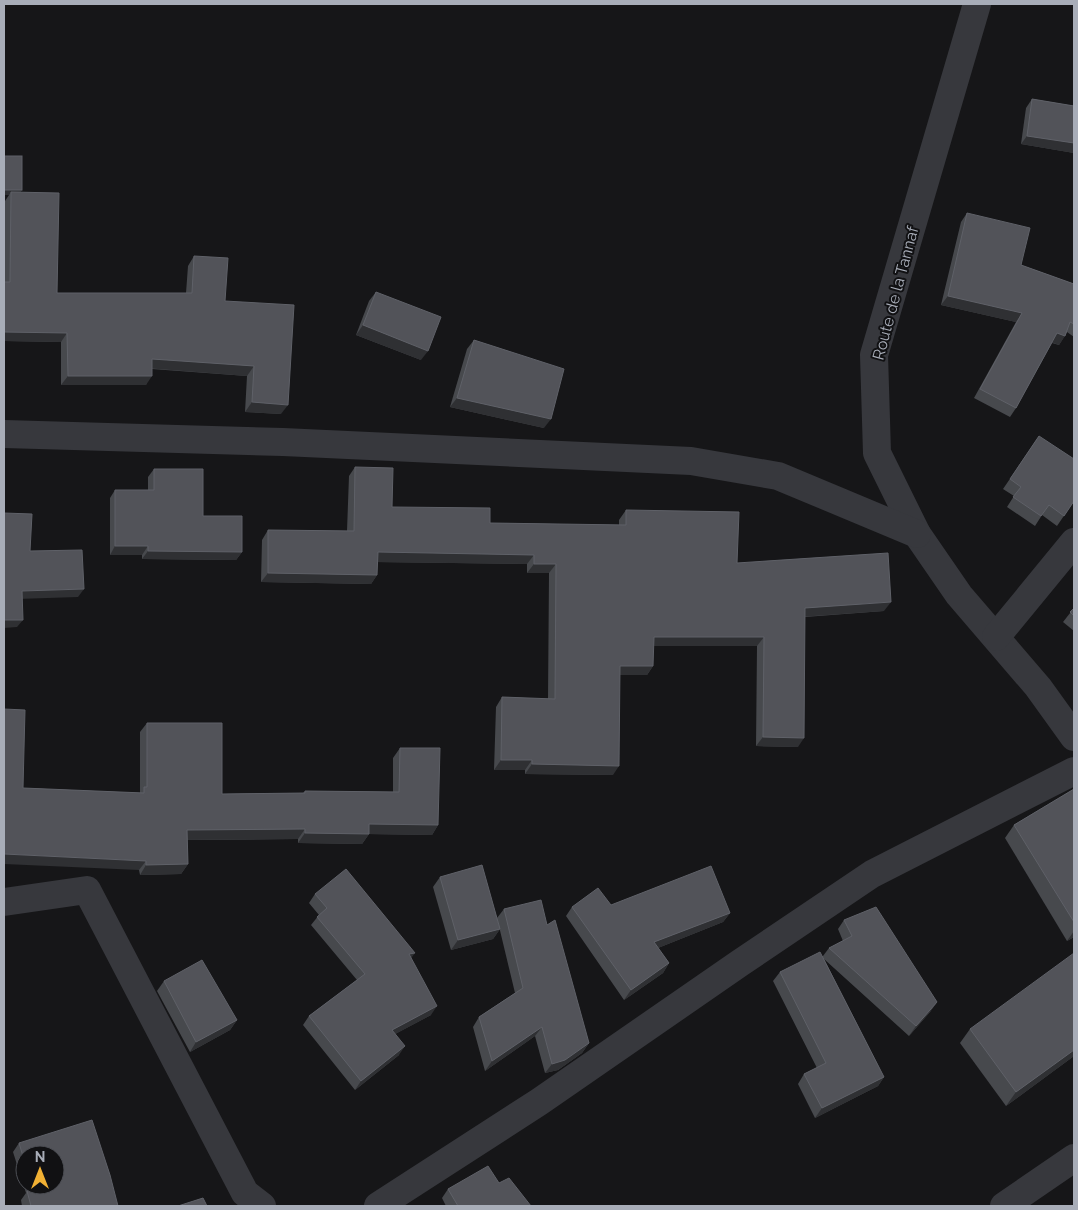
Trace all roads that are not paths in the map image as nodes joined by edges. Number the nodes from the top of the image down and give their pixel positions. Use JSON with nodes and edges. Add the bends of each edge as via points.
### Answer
{"nodes":[{"id":1,"x":977,"y":4,"type":"edge"},
{"id":2,"x":4,"y":434,"type":"edge"},
{"id":3,"x":916,"y":534,"type":"junction"},
{"id":4,"x":1074,"y":542,"type":"edge"},
{"id":5,"x":996,"y":637,"type":"junction"},
{"id":6,"x":1074,"y":737,"type":"edge"},
{"id":7,"x":1074,"y":771,"type":"edge"},
{"id":8,"x":4,"y":902,"type":"edge"},
{"id":9,"x":1074,"y":1158,"type":"edge"},
{"id":10,"x":262,"y":1206,"type":"edge"},
{"id":11,"x":378,"y":1206,"type":"edge"},
{"id":12,"x":1004,"y":1206,"type":"edge"}],
"edges":[{"from":1,"to":3,"type":"street","name":"Route de la Tannaf","via":[[874,355],[877,453]]},
{"from":2,"to":3,"type":"street","via":[[691,461],[778,476]]},
{"from":3,"to":5,"type":"street","name":"Route de la Tannaf","via":[[959,595]]},
{"from":4,"to":5,"type":"street"},
{"from":5,"to":6,"type":"street","name":"Route de la Tannaf"},
{"from":7,"to":11,"type":"street","via":[[872,874],[539,1102]]},
{"from":8,"to":10,"type":"street","via":[[87,890],[245,1193]]},
{"from":9,"to":12,"type":"street"}]}
